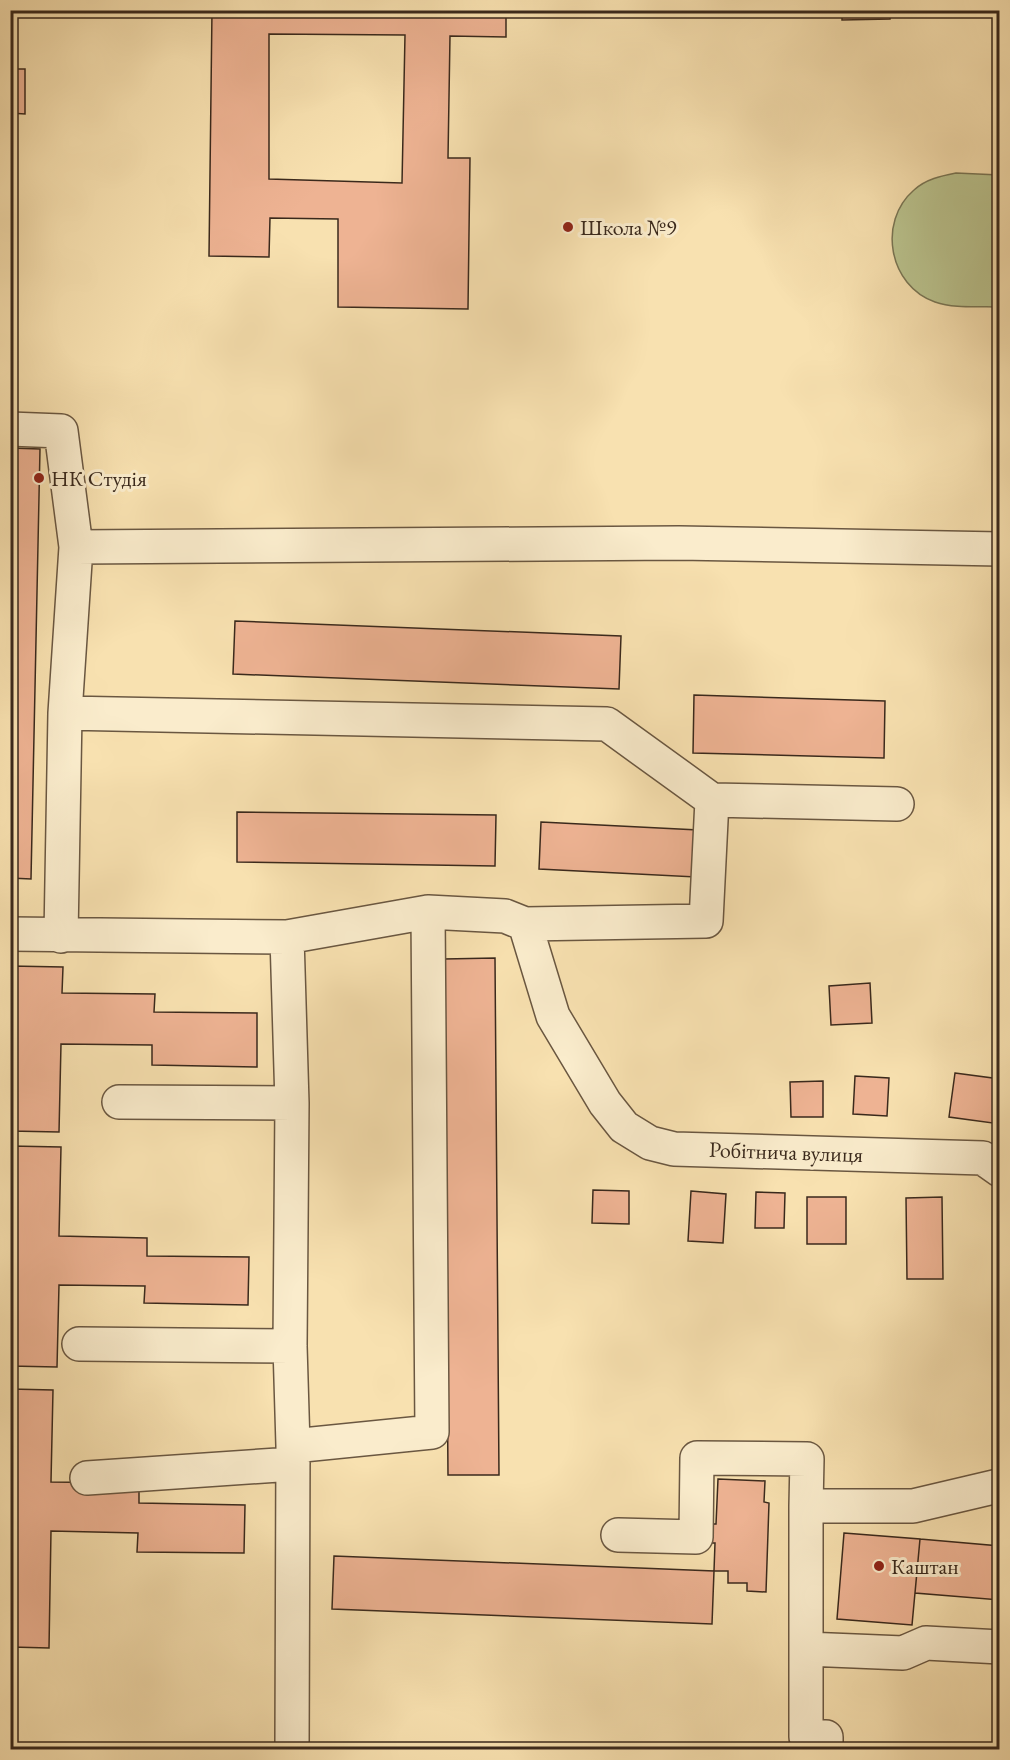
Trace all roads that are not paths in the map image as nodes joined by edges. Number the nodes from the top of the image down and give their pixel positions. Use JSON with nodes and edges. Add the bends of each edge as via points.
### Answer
{"nodes":[{"id":1,"x":10,"y":429,"type":"edge"},
{"id":2,"x":76,"y":547,"type":"junction"},
{"id":3,"x":999,"y":549,"type":"edge"},
{"id":4,"x":65,"y":713,"type":"junction"},
{"id":5,"x":712,"y":800,"type":"junction"},
{"id":6,"x":897,"y":804,"type":"dead end"},
{"id":7,"x":428,"y":912,"type":"junction"},
{"id":8,"x":525,"y":924,"type":"junction"},
{"id":9,"x":10,"y":934,"type":"edge"},
{"id":10,"x":61,"y":936,"type":"junction"},
{"id":11,"x":287,"y":937,"type":"junction"},
{"id":12,"x":119,"y":1102,"type":"dead end"},
{"id":13,"x":292,"y":1103,"type":"junction"},
{"id":14,"x":991,"y":1164,"type":"edge"},
{"id":15,"x":80,"y":1344,"type":"dead end"},
{"id":16,"x":290,"y":1346,"type":"junction"},
{"id":17,"x":293,"y":1455,"type":"junction"},
{"id":18,"x":87,"y":1478,"type":"dead end"},
{"id":19,"x":999,"y":1478,"type":"edge"},
{"id":20,"x":806,"y":1506,"type":"junction"},
{"id":21,"x":618,"y":1535,"type":"dead end"},
{"id":22,"x":999,"y":1647,"type":"edge"},
{"id":23,"x":806,"y":1649,"type":"junction"},
{"id":24,"x":292,"y":1749,"type":"edge"},
{"id":25,"x":826,"y":1749,"type":"edge"}],
"edges":[{"from":1,"to":2,"type":"lane","via":[[61,431]]},
{"from":2,"to":3,"type":"lane","via":[[679,543]]},
{"from":2,"to":4,"type":"lane"},
{"from":4,"to":5,"type":"lane","via":[[608,724]]},
{"from":4,"to":10,"type":"lane"},
{"from":5,"to":6,"type":"lane"},
{"from":5,"to":8,"type":"lane","via":[[706,921]]},
{"from":7,"to":8,"type":"lane","via":[[505,916]]},
{"from":7,"to":11,"type":"lane"},
{"from":7,"to":17,"type":"lane","via":[[432,1432]]},
{"from":8,"to":14,"type":"lane","name":"Робітнича вулиця","via":[[553,1016],[605,1103],[624,1126],[650,1143],[674,1149]]},
{"from":9,"to":10,"type":"lane"},
{"from":10,"to":11,"type":"lane"},
{"from":11,"to":13,"type":"lane"},
{"from":12,"to":13,"type":"lane"},
{"from":13,"to":16,"type":"lane"},
{"from":15,"to":16,"type":"lane"},
{"from":16,"to":17,"type":"lane"},
{"from":17,"to":18,"type":"lane"},
{"from":17,"to":24,"type":"lane"},
{"from":19,"to":20,"type":"lane","via":[[913,1506]]},
{"from":20,"to":21,"type":"lane","via":[[807,1459],[698,1458],[696,1537]]},
{"from":20,"to":23,"type":"lane"},
{"from":22,"to":23,"type":"lane","via":[[926,1643],[903,1653]]},
{"from":23,"to":25,"type":"lane","via":[[806,1737],[826,1737]]}]}
